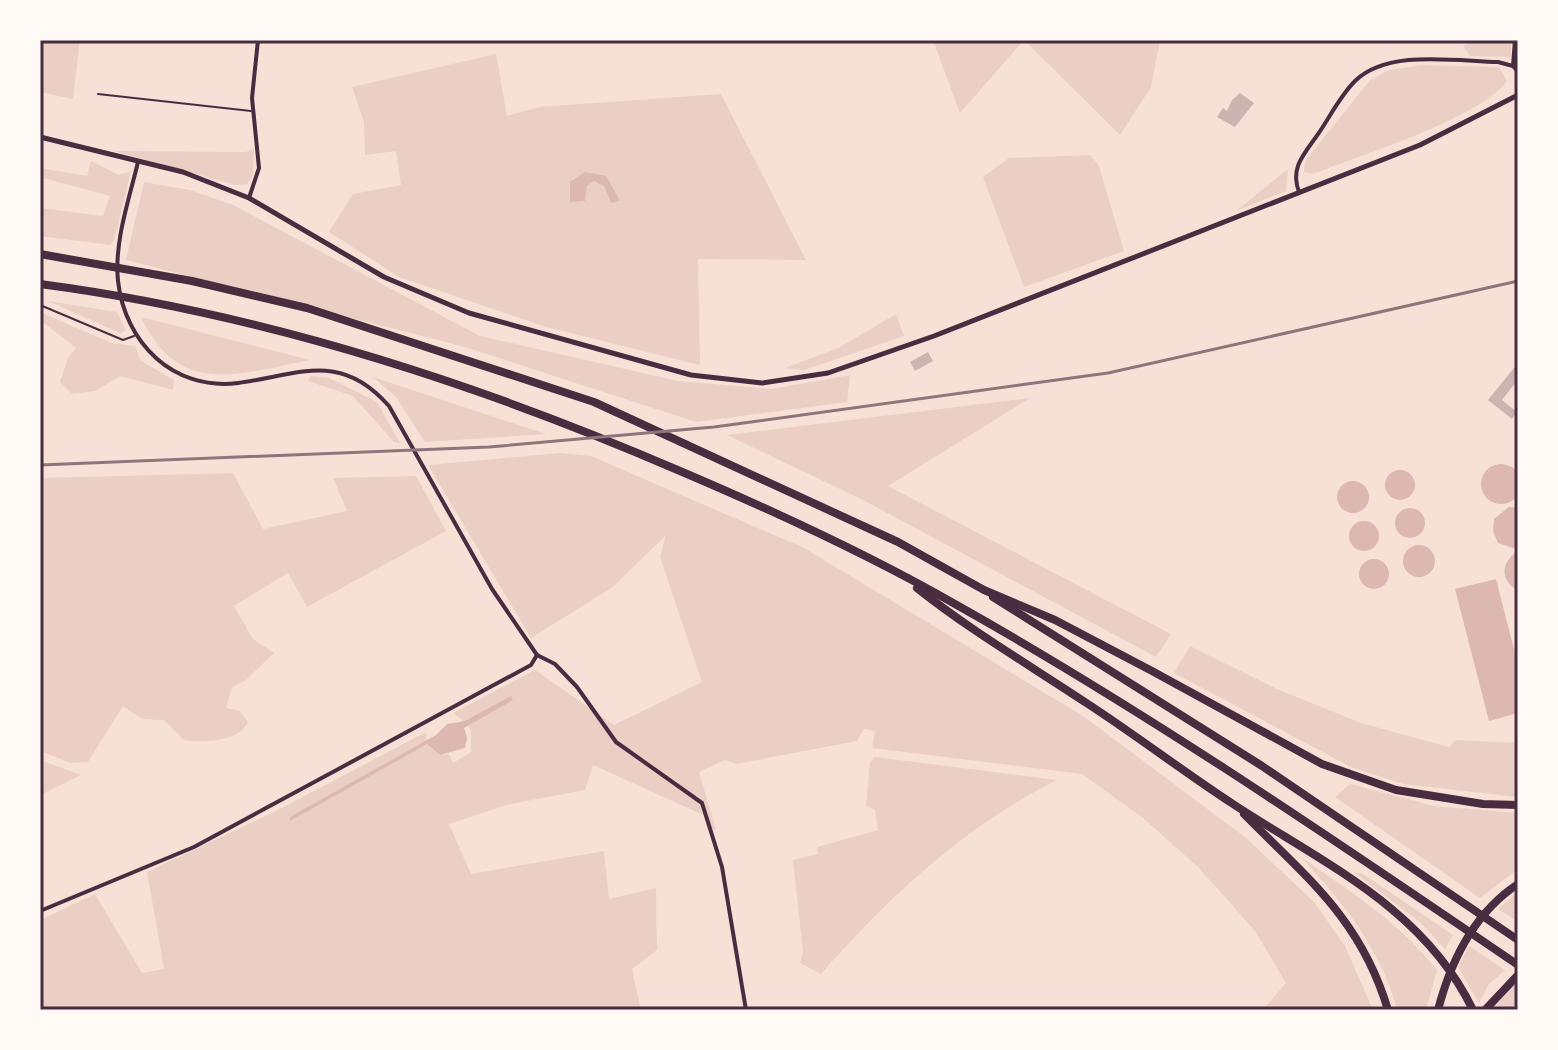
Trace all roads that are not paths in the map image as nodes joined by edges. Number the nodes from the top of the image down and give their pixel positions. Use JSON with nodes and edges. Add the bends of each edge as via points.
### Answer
{"nodes":[{"id":1,"x":258,"y":40,"type":"edge"},
{"id":2,"x":1515,"y":40,"type":"edge"},
{"id":3,"x":1513,"y":66,"type":"junction"},
{"id":4,"x":1518,"y":72,"type":"edge"},
{"id":5,"x":98,"y":94,"type":"dead end"},
{"id":6,"x":1518,"y":95,"type":"edge"},
{"id":7,"x":253,"y":111,"type":"junction"},
{"id":8,"x":40,"y":137,"type":"edge"},
{"id":9,"x":138,"y":162,"type":"junction"},
{"id":10,"x":1299,"y":193,"type":"junction"},
{"id":11,"x":249,"y":198,"type":"junction"},
{"id":12,"x":40,"y":254,"type":"edge"},
{"id":13,"x":40,"y":284,"type":"edge"},
{"id":14,"x":40,"y":305,"type":"edge"},
{"id":15,"x":135,"y":336,"type":"junction"},
{"id":16,"x":904,"y":578,"type":"junction"},
{"id":17,"x":984,"y":590,"type":"junction"},
{"id":18,"x":537,"y":655,"type":"junction"},
{"id":19,"x":1233,"y":804,"type":"junction"},
{"id":20,"x":1518,"y":805,"type":"edge"},
{"id":21,"x":1518,"y":884,"type":"edge"},
{"id":22,"x":40,"y":911,"type":"edge"},
{"id":23,"x":1518,"y":940,"type":"edge"},
{"id":24,"x":1518,"y":965,"type":"edge"},
{"id":25,"x":1518,"y":975,"type":"edge"},
{"id":26,"x":746,"y":1010,"type":"edge"},
{"id":27,"x":1388,"y":1010,"type":"edge"},
{"id":28,"x":1438,"y":1010,"type":"edge"},
{"id":29,"x":1473,"y":1010,"type":"edge"},
{"id":30,"x":1485,"y":1010,"type":"edge"}],
"edges":[{"from":1,"to":7,"type":"street"},
{"from":2,"to":3,"type":"street"},
{"from":3,"to":4,"type":"street"},
{"from":3,"to":10,"type":"street","via":[[1403,62],[1370,70],[1348,89],[1299,160],[1294,175]]},
{"from":5,"to":7,"type":"lane"},
{"from":6,"to":10,"type":"street","via":[[1453,131]]},
{"from":7,"to":11,"type":"street","via":[[259,168]]},
{"from":8,"to":9,"type":"street"},
{"from":9,"to":11,"type":"street","via":[[183,172]]},
{"from":9,"to":15,"type":"street","via":[[120,241],[118,282]]},
{"from":10,"to":11,"type":"street","via":[[860,364],[762,383],[691,375],[469,313],[384,277]]},
{"from":12,"to":17,"type":"highway","via":[[307,308],[594,402],[814,500]]},
{"from":13,"to":16,"type":"highway","via":[[322,342],[453,383],[572,425],[742,496]]},
{"from":14,"to":15,"type":"lane","via":[[123,340]]},
{"from":15,"to":18,"type":"street","via":[[176,374],[206,382],[237,383],[313,369],[340,373],[377,393]]},
{"from":16,"to":19,"type":"highway","via":[[949,614]]},
{"from":16,"to":24,"type":"highway","via":[[1193,749]]},
{"from":17,"to":20,"type":"highway","via":[[1055,620],[1334,769],[1435,798]]},
{"from":17,"to":23,"type":"highway","via":[[1262,766]]},
{"from":18,"to":22,"type":"street","via":[[531,665],[194,847]]},
{"from":18,"to":26,"type":"street","via":[[555,664],[577,687],[616,742],[702,803],[722,867]]},
{"from":19,"to":27,"type":"highway","via":[[1319,885],[1356,936]]},
{"from":19,"to":29,"type":"highway","via":[[1374,893],[1411,923],[1440,956]]},
{"from":21,"to":28,"type":"highway","via":[[1476,923],[1452,966]]},
{"from":25,"to":30,"type":"highway"}]}
